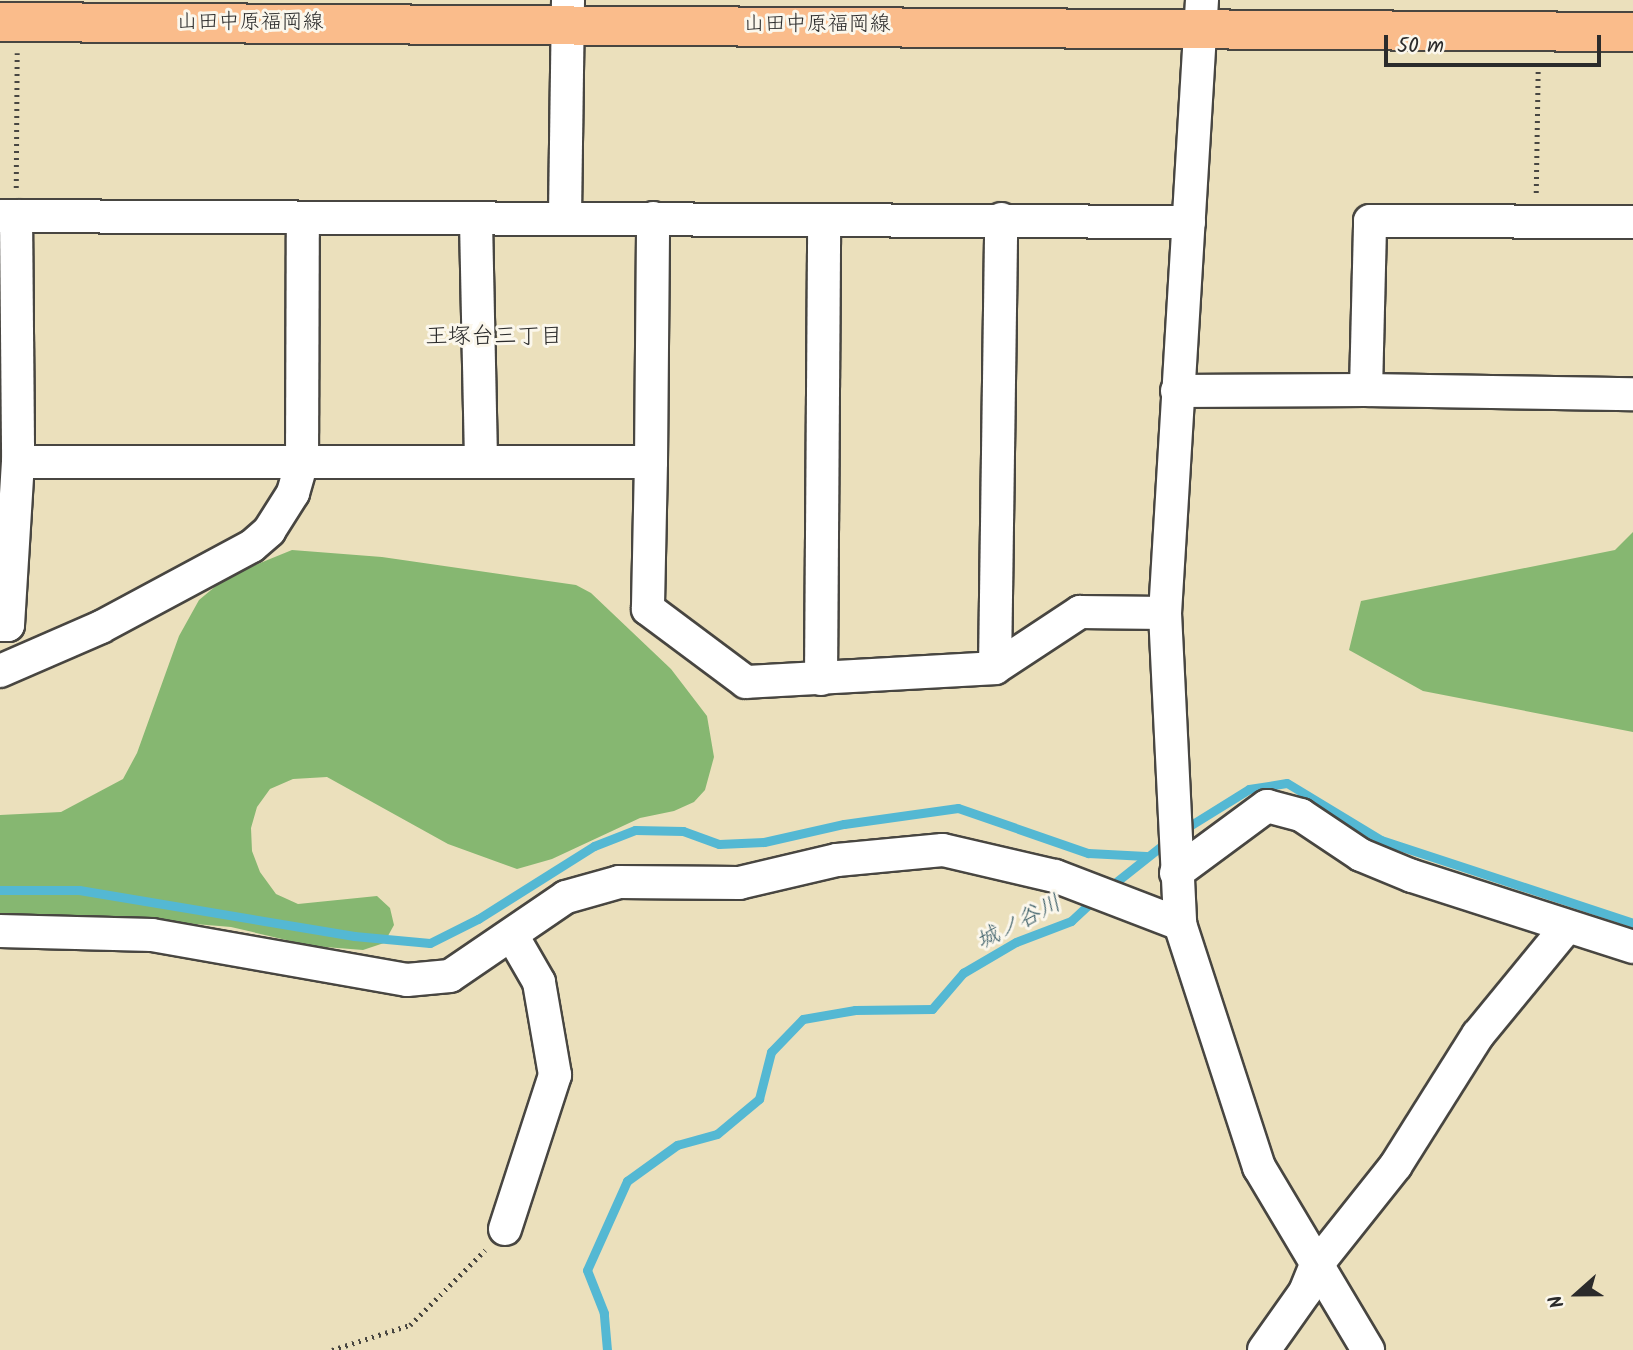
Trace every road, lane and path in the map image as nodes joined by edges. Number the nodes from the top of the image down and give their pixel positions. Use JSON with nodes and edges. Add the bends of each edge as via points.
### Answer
{"nodes":[{"id":1,"x":569,"y":12,"type":"edge"},
{"id":2,"x":1201,"y":13,"type":"edge"},
{"id":3,"x":9,"y":22,"type":"edge"},
{"id":4,"x":1633,"y":32,"type":"edge"},
{"id":5,"x":1538,"y":33,"type":"junction"},
{"id":6,"x":565,"y":215,"type":"junction"},
{"id":7,"x":8,"y":216,"type":"edge"},
{"id":8,"x":653,"y":218,"type":"junction"},
{"id":9,"x":303,"y":219,"type":"junction"},
{"id":10,"x":1002,"y":219,"type":"junction"},
{"id":11,"x":824,"y":220,"type":"junction"},
{"id":12,"x":476,"y":221,"type":"junction"},
{"id":13,"x":1189,"y":222,"type":"junction"},
{"id":14,"x":1535,"y":222,"type":"junction"},
{"id":15,"x":1633,"y":222,"type":"edge"},
{"id":16,"x":1366,"y":390,"type":"junction"},
{"id":17,"x":1177,"y":391,"type":"junction"},
{"id":18,"x":1633,"y":394,"type":"edge"},
{"id":19,"x":481,"y":460,"type":"junction"},
{"id":20,"x":18,"y":462,"type":"junction"},
{"id":21,"x":651,"y":462,"type":"junction"},
{"id":22,"x":302,"y":463,"type":"junction"},
{"id":23,"x":1165,"y":613,"type":"junction"},
{"id":24,"x":0,"y":625,"type":"edge"},
{"id":25,"x":995,"y":668,"type":"junction"},
{"id":26,"x":0,"y":671,"type":"edge"},
{"id":27,"x":821,"y":679,"type":"junction"},
{"id":28,"x":1176,"y":873,"type":"junction"},
{"id":29,"x":1180,"y":924,"type":"junction"},
{"id":30,"x":1565,"y":929,"type":"junction"},
{"id":31,"x":0,"y":931,"type":"edge"},
{"id":32,"x":513,"y":937,"type":"junction"},
{"id":33,"x":1633,"y":947,"type":"edge"},
{"id":34,"x":505,"y":1229,"type":"joint"},
{"id":35,"x":1315,"y":1267,"type":"junction"},
{"id":36,"x":332,"y":1350,"type":"edge"},
{"id":37,"x":1264,"y":1350,"type":"edge"},
{"id":38,"x":1367,"y":1350,"type":"edge"}],
"edges":[{"from":1,"to":2,"type":"main road","name":"山田中原福岡線"},
{"from":1,"to":3,"type":"main road","name":"山田中原福岡線"},
{"from":1,"to":6,"type":"street"},
{"from":2,"to":5,"type":"main road","name":"山田中原福岡線"},
{"from":2,"to":13,"type":"street"},
{"from":3,"to":7,"type":"path"},
{"from":4,"to":5,"type":"main road","name":"山田中原福岡線"},
{"from":5,"to":14,"type":"path"},
{"from":6,"to":8,"type":"street"},
{"from":6,"to":12,"type":"street"},
{"from":7,"to":9,"type":"street"},
{"from":7,"to":20,"type":"street"},
{"from":8,"to":11,"type":"street"},
{"from":8,"to":21,"type":"street"},
{"from":9,"to":12,"type":"street"},
{"from":9,"to":22,"type":"street"},
{"from":10,"to":11,"type":"street"},
{"from":10,"to":13,"type":"street"},
{"from":10,"to":25,"type":"street"},
{"from":11,"to":27,"type":"street"},
{"from":12,"to":19,"type":"street"},
{"from":13,"to":17,"type":"street"},
{"from":14,"to":15,"type":"street"},
{"from":14,"to":16,"type":"street","via":[[1370,220]]},
{"from":16,"to":17,"type":"street"},
{"from":16,"to":18,"type":"street"},
{"from":17,"to":23,"type":"street"},
{"from":19,"to":21,"type":"street"},
{"from":19,"to":22,"type":"street"},
{"from":20,"to":22,"type":"street"},
{"from":20,"to":24,"type":"street","via":[[8,625]]},
{"from":21,"to":27,"type":"street","via":[[648,609],[746,682]]},
{"from":22,"to":26,"type":"street","via":[[293,493],[269,531],[252,546],[101,627]]},
{"from":23,"to":25,"type":"street","via":[[1080,612]]},
{"from":23,"to":28,"type":"street"},
{"from":25,"to":27,"type":"street"},
{"from":28,"to":29,"type":"street"},
{"from":28,"to":30,"type":"street","via":[[1268,806],[1301,815],[1361,855]]},
{"from":29,"to":32,"type":"street","via":[[1055,876],[943,850],[837,860],[738,883],[619,882],[566,897]]},
{"from":29,"to":35,"type":"street","via":[[1259,1167]]},
{"from":30,"to":33,"type":"street"},
{"from":30,"to":35,"type":"street","via":[[1478,1035],[1396,1165]]},
{"from":31,"to":32,"type":"street","via":[[152,935],[407,980],[450,976]]},
{"from":32,"to":34,"type":"street","via":[[539,982],[555,1075]]},
{"from":34,"to":36,"type":"path","via":[[410,1325]]},
{"from":35,"to":37,"type":"street","via":[[1305,1293]]},
{"from":35,"to":38,"type":"street"}]}
